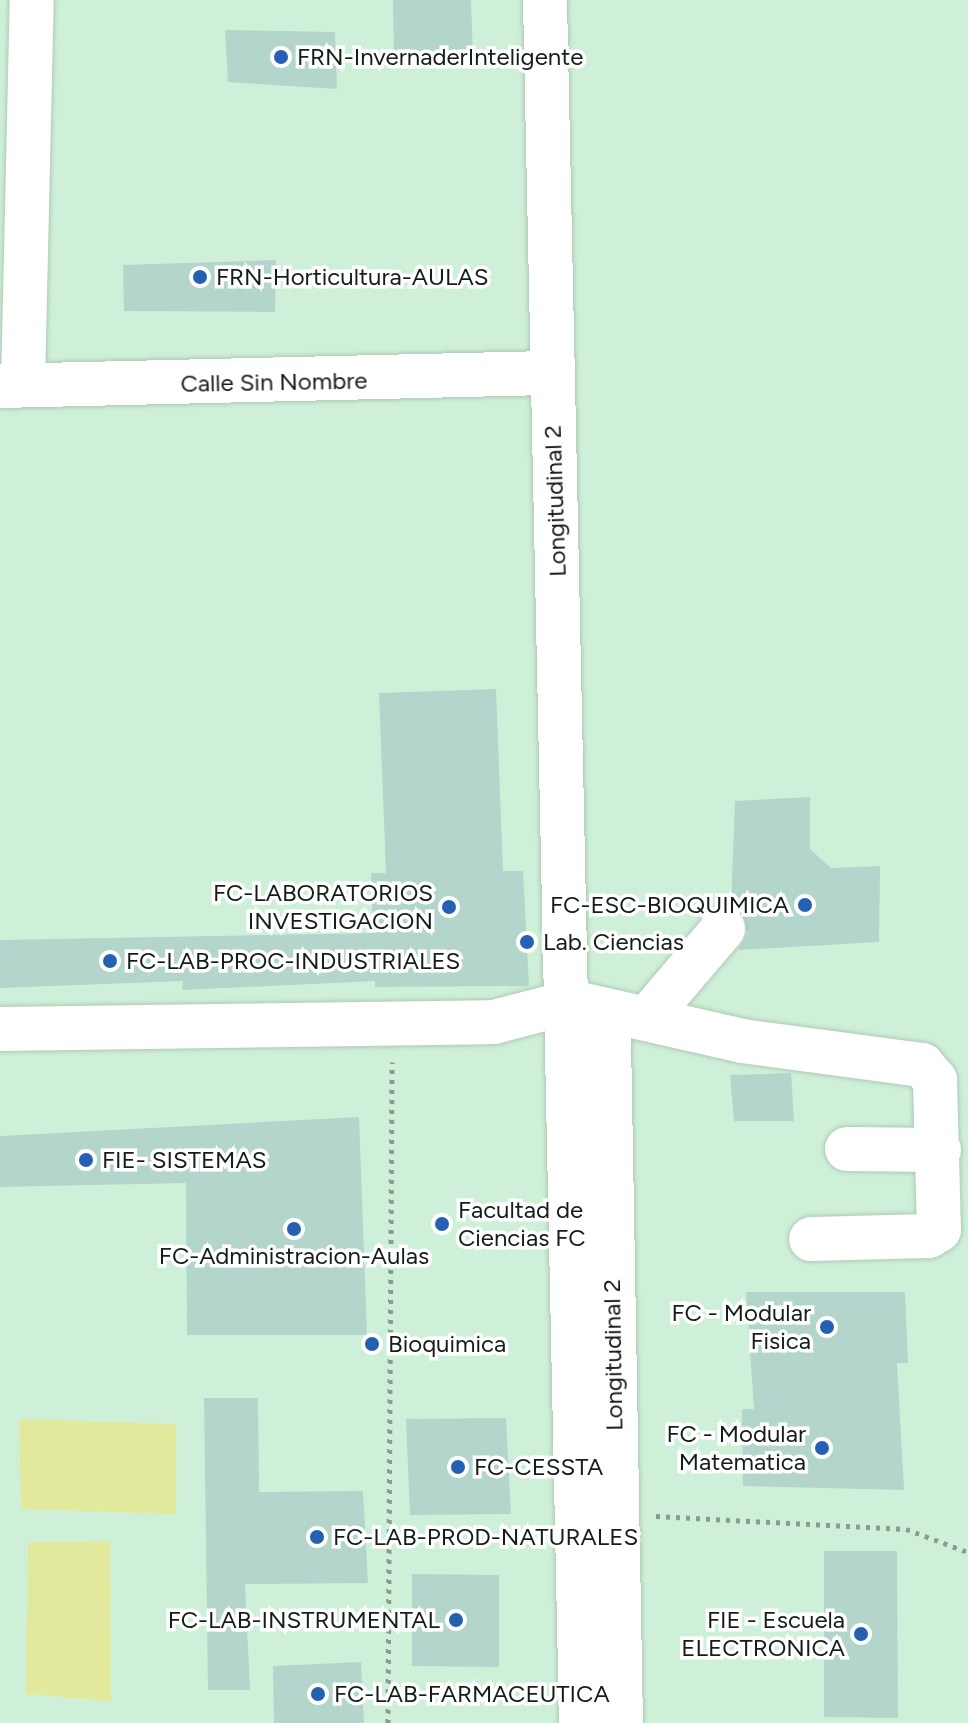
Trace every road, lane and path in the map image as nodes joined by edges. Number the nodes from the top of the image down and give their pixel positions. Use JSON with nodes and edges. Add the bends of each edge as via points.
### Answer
{"nodes":[{"id":1,"x":32,"y":0,"type":"edge"},
{"id":2,"x":545,"y":0,"type":"edge"},
{"id":3,"x":547,"y":373,"type":"junction"},
{"id":4,"x":12,"y":386,"type":"edge"},
{"id":5,"x":723,"y":929,"type":"dead end"},
{"id":6,"x":571,"y":1002,"type":"junction"},
{"id":7,"x":648,"y":1017,"type":"junction"},
{"id":8,"x":392,"y":1025,"type":"junction"},
{"id":9,"x":0,"y":1029,"type":"edge"},
{"id":10,"x":847,"y":1149,"type":"dead end"},
{"id":11,"x":939,"y":1150,"type":"junction"},
{"id":12,"x":811,"y":1239,"type":"dead end"},
{"id":13,"x":615,"y":1514,"type":"junction"},
{"id":14,"x":968,"y":1552,"type":"edge"},
{"id":15,"x":388,"y":1723,"type":"edge"},
{"id":16,"x":581,"y":1723,"type":"edge"},
{"id":17,"x":621,"y":1723,"type":"edge"}],
"edges":[{"from":1,"to":4,"type":"street"},
{"from":2,"to":3,"type":"street","name":"Longitudinal 2"},
{"from":3,"to":4,"type":"street","name":"Calle Sin Nombre"},
{"from":3,"to":6,"type":"street","name":"Longitudinal 2"},
{"from":5,"to":7,"type":"street"},
{"from":6,"to":7,"type":"street"},
{"from":6,"to":8,"type":"street","via":[[494,1022]]},
{"from":6,"to":13,"type":"street","name":"Longitudinal 2","via":[[609,1038]]},
{"from":6,"to":16,"type":"street","name":"Longitudinal 2","via":[[562,1036]]},
{"from":7,"to":11,"type":"street","via":[[742,1041],[922,1065],[935,1080]]},
{"from":8,"to":9,"type":"street"},
{"from":8,"to":15,"type":"path"},
{"from":10,"to":11,"type":"street"},
{"from":11,"to":12,"type":"street","via":[[939,1230],[929,1236]]},
{"from":13,"to":14,"type":"path","via":[[906,1529]]},
{"from":13,"to":17,"type":"street","name":"Longitudinal 2"}]}
